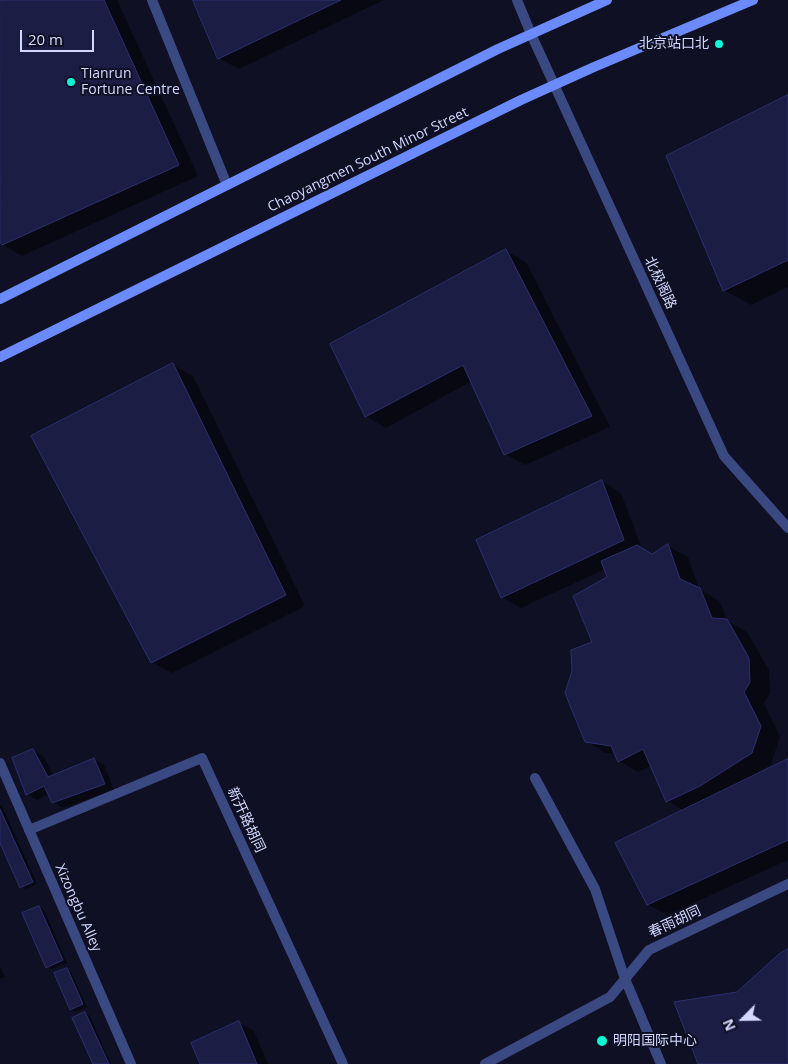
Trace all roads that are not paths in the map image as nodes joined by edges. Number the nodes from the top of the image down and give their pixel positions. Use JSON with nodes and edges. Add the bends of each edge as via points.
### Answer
{"nodes":[{"id":1,"x":152,"y":0,"type":"edge"},
{"id":2,"x":517,"y":0,"type":"edge"},
{"id":3,"x":607,"y":0,"type":"edge"},
{"id":4,"x":753,"y":0,"type":"edge"},
{"id":5,"x":531,"y":34,"type":"junction"},
{"id":6,"x":554,"y":84,"type":"junction"},
{"id":7,"x":227,"y":185,"type":"junction"},
{"id":8,"x":0,"y":299,"type":"edge"},
{"id":9,"x":0,"y":357,"type":"edge"},
{"id":10,"x":788,"y":528,"type":"edge"},
{"id":11,"x":0,"y":763,"type":"edge"},
{"id":12,"x":535,"y":778,"type":"dead end"},
{"id":13,"x":29,"y":830,"type":"junction"},
{"id":14,"x":788,"y":884,"type":"edge"},
{"id":15,"x":625,"y":979,"type":"junction"},
{"id":16,"x":131,"y":1064,"type":"edge"},
{"id":17,"x":343,"y":1064,"type":"edge"},
{"id":18,"x":485,"y":1064,"type":"edge"},
{"id":19,"x":661,"y":1064,"type":"edge"}],
"edges":[{"from":1,"to":7,"type":"street"},
{"from":2,"to":5,"type":"street","name":"北极阁路"},
{"from":3,"to":5,"type":"main road"},
{"from":4,"to":6,"type":"main road","name":"Chaoyangmen South Minor Street"},
{"from":5,"to":6,"type":"street","name":"北极阁路"},
{"from":5,"to":7,"type":"main road"},
{"from":6,"to":9,"type":"main road","name":"Chaoyangmen South Minor Street"},
{"from":6,"to":10,"type":"street","name":"北极阁路","via":[[724,456]]},
{"from":7,"to":8,"type":"main road"},
{"from":11,"to":13,"type":"street","name":"Xizongbu Alley"},
{"from":12,"to":15,"type":"street","via":[[595,889]]},
{"from":13,"to":16,"type":"street","name":"Xizongbu Alley"},
{"from":13,"to":17,"type":"street","name":"新开路胡同","via":[[202,758]]},
{"from":14,"to":15,"type":"street","name":"春雨胡同","via":[[648,950]]},
{"from":15,"to":18,"type":"street","name":"春雨胡同","via":[[610,997]]},
{"from":15,"to":19,"type":"street"}]}
